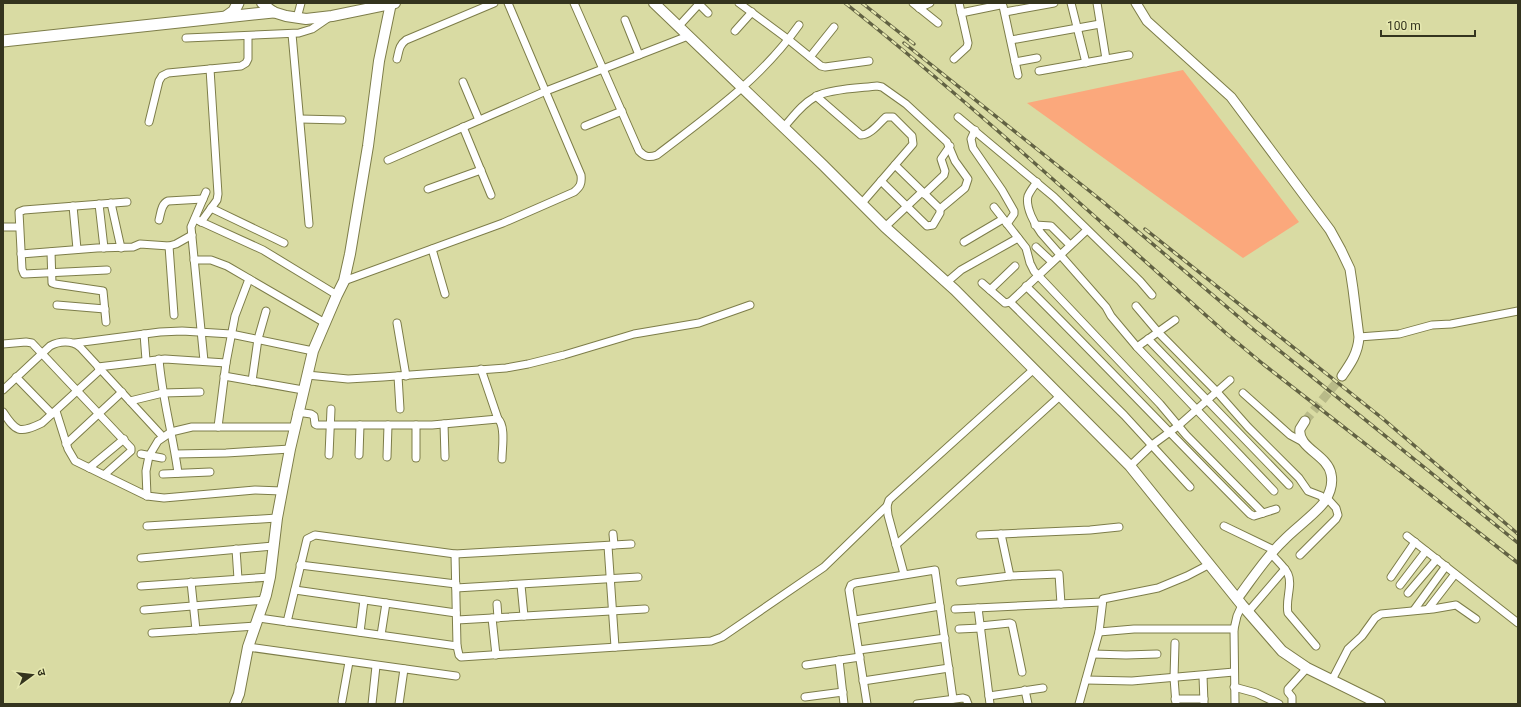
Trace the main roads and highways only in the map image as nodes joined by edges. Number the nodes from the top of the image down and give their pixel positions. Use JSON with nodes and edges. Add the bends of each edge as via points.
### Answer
{"nodes":[{"id":1,"x":238,"y":3,"type":"edge"},
{"id":2,"x":262,"y":3,"type":"edge"},
{"id":3,"x":654,"y":3,"type":"edge"},
{"id":4,"x":392,"y":4,"type":"edge"},
{"id":5,"x":273,"y":12,"type":"junction"},
{"id":6,"x":227,"y":16,"type":"junction"},
{"id":7,"x":3,"y":41,"type":"edge"},
{"id":8,"x":235,"y":704,"type":"edge"},
{"id":9,"x":1380,"y":704,"type":"edge"}],
"edges":[{"from":1,"to":6,"type":"main road","via":[[234,11]]},
{"from":2,"to":5,"type":"main road"},
{"from":3,"to":9,"type":"main road","via":[[885,227],[947,282],[1130,466],[1282,651],[1307,668]]},
{"from":4,"to":5,"type":"main road","via":[[306,19]]},
{"from":4,"to":8,"type":"main road","via":[[379,61],[368,146],[344,281],[313,351],[297,412],[277,518],[270,578],[248,647]]},
{"from":5,"to":6,"type":"main road"},
{"from":6,"to":7,"type":"main road"}]}
